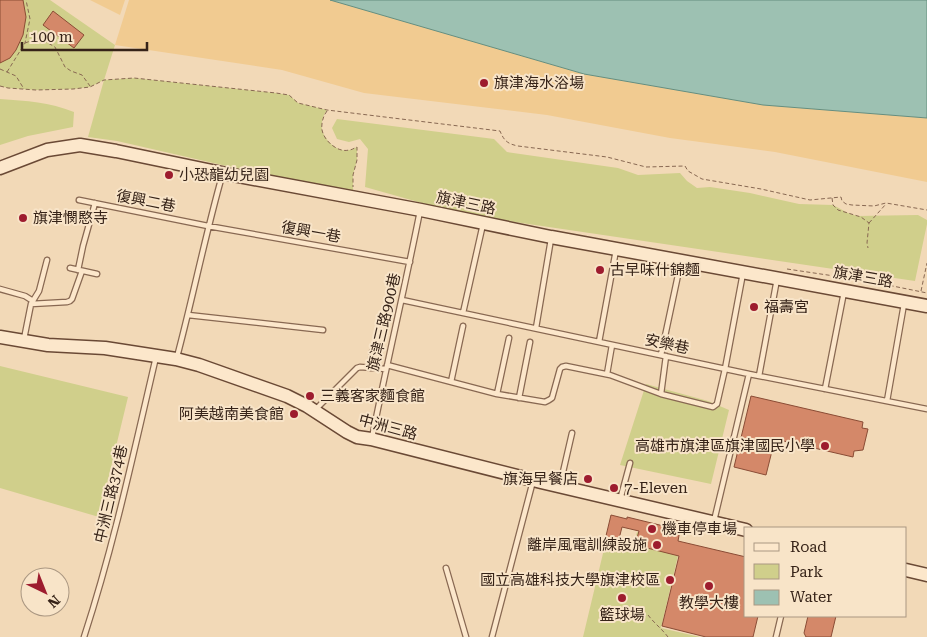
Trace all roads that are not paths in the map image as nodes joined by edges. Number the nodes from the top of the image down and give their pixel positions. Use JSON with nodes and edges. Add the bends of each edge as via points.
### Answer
{"nodes":[{"id":1,"x":0,"y":168,"type":"edge"},
{"id":2,"x":222,"y":174,"type":"junction"},
{"id":3,"x":79,"y":200,"type":"dead end"},
{"id":4,"x":95,"y":203,"type":"junction"},
{"id":5,"x":421,"y":210,"type":"junction"},
{"id":6,"x":484,"y":224,"type":"junction"},
{"id":7,"x":208,"y":226,"type":"junction"},
{"id":8,"x":551,"y":237,"type":"junction"},
{"id":9,"x":617,"y":248,"type":"junction"},
{"id":10,"x":47,"y":260,"type":"dead end"},
{"id":11,"x":681,"y":260,"type":"junction"},
{"id":12,"x":410,"y":262,"type":"junction"},
{"id":13,"x":70,"y":268,"type":"dead end"},
{"id":14,"x":80,"y":270,"type":"junction"},
{"id":15,"x":743,"y":272,"type":"junction"},
{"id":16,"x":97,"y":274,"type":"dead end"},
{"id":17,"x":778,"y":278,"type":"junction"},
{"id":18,"x":0,"y":289,"type":"edge"},
{"id":19,"x":844,"y":290,"type":"junction"},
{"id":20,"x":402,"y":300,"type":"junction"},
{"id":21,"x":904,"y":302,"type":"junction"},
{"id":22,"x":32,"y":303,"type":"junction"},
{"id":23,"x":927,"y":306,"type":"edge"},
{"id":24,"x":463,"y":313,"type":"junction"},
{"id":25,"x":188,"y":315,"type":"junction"},
{"id":26,"x":463,"y":326,"type":"dead end"},
{"id":27,"x":536,"y":328,"type":"junction"},
{"id":28,"x":323,"y":330,"type":"dead end"},
{"id":29,"x":0,"y":337,"type":"edge"},
{"id":30,"x":508,"y":338,"type":"dead end"},
{"id":31,"x":23,"y":340,"type":"junction"},
{"id":32,"x":530,"y":342,"type":"dead end"},
{"id":33,"x":599,"y":342,"type":"junction"},
{"id":34,"x":612,"y":345,"type":"junction"},
{"id":35,"x":372,"y":352,"type":"dead end"},
{"id":36,"x":156,"y":356,"type":"junction"},
{"id":37,"x":664,"y":356,"type":"junction"},
{"id":38,"x":176,"y":359,"type":"junction"},
{"id":39,"x":386,"y":367,"type":"junction"},
{"id":40,"x":370,"y":368,"type":"junction"},
{"id":41,"x":725,"y":369,"type":"junction"},
{"id":42,"x":607,"y":374,"type":"junction"},
{"id":43,"x":750,"y":374,"type":"junction"},
{"id":44,"x":759,"y":376,"type":"junction"},
{"id":45,"x":451,"y":382,"type":"junction"},
{"id":46,"x":825,"y":389,"type":"junction"},
{"id":47,"x":497,"y":394,"type":"junction"},
{"id":48,"x":661,"y":394,"type":"junction"},
{"id":49,"x":519,"y":398,"type":"junction"},
{"id":50,"x":888,"y":401,"type":"junction"},
{"id":51,"x":927,"y":409,"type":"edge"},
{"id":52,"x":314,"y":410,"type":"junction"},
{"id":53,"x":572,"y":433,"type":"dead end"},
{"id":54,"x":371,"y":439,"type":"junction"},
{"id":55,"x":630,"y":463,"type":"dead end"},
{"id":56,"x":534,"y":480,"type":"junction"},
{"id":57,"x":559,"y":486,"type":"junction"},
{"id":58,"x":620,"y":501,"type":"junction"},
{"id":59,"x":713,"y":522,"type":"junction"},
{"id":60,"x":744,"y":530,"type":"edge"},
{"id":61,"x":446,"y":568,"type":"dead end"},
{"id":62,"x":907,"y":570,"type":"edge"},
{"id":63,"x":927,"y":575,"type":"edge"},
{"id":64,"x":781,"y":617,"type":"edge"},
{"id":65,"x":84,"y":637,"type":"edge"},
{"id":66,"x":466,"y":637,"type":"edge"},
{"id":67,"x":492,"y":637,"type":"edge"},
{"id":68,"x":776,"y":637,"type":"edge"}],
"edges":[{"from":1,"to":2,"type":"street","name":"旗津三路","via":[[47,150],[80,145]]},
{"from":2,"to":5,"type":"street","name":"旗津三路"},
{"from":2,"to":7,"type":"lane"},
{"from":3,"to":4,"type":"lane","name":"復興二巷"},
{"from":4,"to":7,"type":"lane","name":"復興二巷"},
{"from":4,"to":14,"type":"lane"},
{"from":5,"to":6,"type":"street","name":"旗津三路"},
{"from":5,"to":12,"type":"lane","name":"旗津三路900巷"},
{"from":6,"to":8,"type":"street","name":"旗津三路"},
{"from":6,"to":24,"type":"lane"},
{"from":7,"to":12,"type":"lane","name":"復興一巷"},
{"from":7,"to":25,"type":"lane"},
{"from":8,"to":9,"type":"street","name":"旗津三路"},
{"from":8,"to":27,"type":"lane"},
{"from":9,"to":11,"type":"street","name":"旗津三路"},
{"from":9,"to":33,"type":"lane"},
{"from":10,"to":22,"type":"lane","via":[[40,291]]},
{"from":11,"to":15,"type":"street","name":"旗津三路"},
{"from":11,"to":37,"type":"lane"},
{"from":12,"to":20,"type":"lane","name":"旗津三路900巷"},
{"from":13,"to":14,"type":"lane"},
{"from":14,"to":16,"type":"lane"},
{"from":14,"to":22,"type":"lane","via":[[70,301]]},
{"from":15,"to":17,"type":"street","name":"旗津三路"},
{"from":15,"to":41,"type":"lane"},
{"from":17,"to":19,"type":"street","name":"旗津三路"},
{"from":17,"to":44,"type":"lane"},
{"from":18,"to":22,"type":"lane","via":[[25,296]]},
{"from":19,"to":21,"type":"street","name":"旗津三路"},
{"from":19,"to":46,"type":"lane"},
{"from":20,"to":24,"type":"lane","name":"安樂巷"},
{"from":20,"to":39,"type":"lane","name":"旗津三路900巷"},
{"from":21,"to":23,"type":"street","name":"旗津三路"},
{"from":21,"to":50,"type":"lane"},
{"from":22,"to":31,"type":"lane"},
{"from":24,"to":27,"type":"lane","name":"安樂巷"},
{"from":25,"to":28,"type":"lane"},
{"from":25,"to":38,"type":"lane"},
{"from":26,"to":45,"type":"lane"},
{"from":27,"to":33,"type":"lane","name":"安樂巷"},
{"from":29,"to":31,"type":"street","name":"中洲三路"},
{"from":30,"to":47,"type":"lane"},
{"from":31,"to":36,"type":"street","name":"中洲三路"},
{"from":32,"to":49,"type":"lane"},
{"from":33,"to":34,"type":"lane","name":"安樂巷"},
{"from":34,"to":37,"type":"lane","name":"安樂巷"},
{"from":34,"to":42,"type":"lane"},
{"from":35,"to":40,"type":"lane"},
{"from":36,"to":38,"type":"street","name":"中洲三路"},
{"from":36,"to":65,"type":"lane","name":"中洲三路374巷","via":[[111,547]]},
{"from":37,"to":41,"type":"lane","name":"安樂巷"},
{"from":37,"to":48,"type":"lane"},
{"from":38,"to":52,"type":"street","name":"中洲三路","via":[[287,396]]},
{"from":39,"to":40,"type":"lane"},
{"from":39,"to":45,"type":"lane"},
{"from":39,"to":54,"type":"lane","name":"旗津三路900巷"},
{"from":40,"to":52,"type":"lane","via":[[354,370]]},
{"from":41,"to":43,"type":"lane","name":"安樂巷"},
{"from":41,"to":48,"type":"lane","via":[[715,407]]},
{"from":42,"to":48,"type":"lane"},
{"from":42,"to":49,"type":"lane","via":[[562,367],[552,398],[545,402]]},
{"from":43,"to":44,"type":"lane","name":"安樂巷"},
{"from":43,"to":59,"type":"lane"},
{"from":44,"to":46,"type":"lane","name":"安樂巷"},
{"from":45,"to":47,"type":"lane"},
{"from":46,"to":50,"type":"lane","name":"安樂巷"},
{"from":47,"to":49,"type":"lane"},
{"from":50,"to":51,"type":"lane","name":"安樂巷"},
{"from":52,"to":54,"type":"street","name":"中洲三路","via":[[347,432]]},
{"from":53,"to":57,"type":"lane"},
{"from":54,"to":56,"type":"street","name":"中洲三路"},
{"from":55,"to":58,"type":"lane"},
{"from":56,"to":57,"type":"street","name":"中洲三路"},
{"from":56,"to":67,"type":"lane"},
{"from":57,"to":58,"type":"street","name":"中洲三路"},
{"from":58,"to":59,"type":"street","name":"中洲三路"},
{"from":59,"to":60,"type":"street","name":"中洲三路"},
{"from":61,"to":66,"type":"lane"},
{"from":62,"to":63,"type":"street"},
{"from":64,"to":68,"type":"lane"}]}
